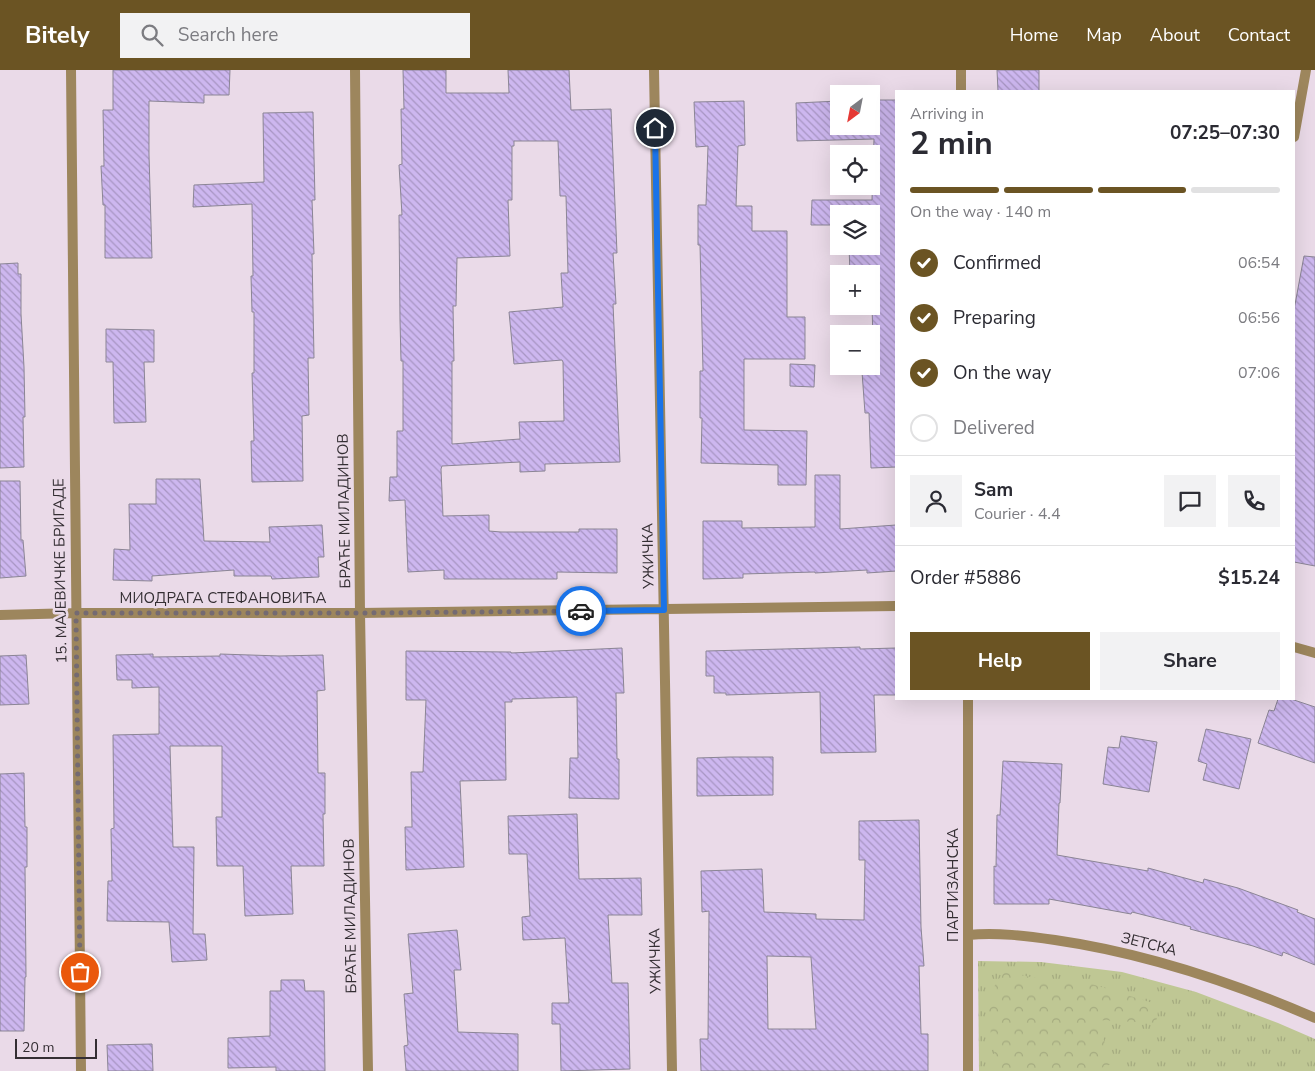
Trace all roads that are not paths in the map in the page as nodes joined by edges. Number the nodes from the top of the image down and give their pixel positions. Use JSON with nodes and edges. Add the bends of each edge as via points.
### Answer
{"nodes":[{"id":1,"x":71,"y":70,"type":"edge"},
{"id":2,"x":355,"y":70,"type":"edge"},
{"id":3,"x":654,"y":70,"type":"edge"},
{"id":4,"x":961,"y":70,"type":"edge"},
{"id":5,"x":1306,"y":70,"type":"edge"},
{"id":6,"x":961,"y":90,"type":"edge"},
{"id":7,"x":1295,"y":131,"type":"edge"},
{"id":8,"x":895,"y":606,"type":"edge"},
{"id":9,"x":664,"y":610,"type":"junction"},
{"id":10,"x":76,"y":613,"type":"junction"},
{"id":11,"x":360,"y":613,"type":"junction"},
{"id":12,"x":0,"y":615,"type":"edge"},
{"id":13,"x":1295,"y":647,"type":"edge"},
{"id":14,"x":1315,"y":653,"type":"edge"},
{"id":15,"x":968,"y":700,"type":"edge"},
{"id":16,"x":968,"y":934,"type":"junction"},
{"id":17,"x":1315,"y":1018,"type":"edge"},
{"id":18,"x":81,"y":1071,"type":"edge"},
{"id":19,"x":368,"y":1071,"type":"edge"},
{"id":20,"x":672,"y":1071,"type":"edge"},
{"id":21,"x":968,"y":1071,"type":"edge"}],
"edges":[{"from":1,"to":10,"type":"street","name":"15. МАЈЕВИЧКЕ БРИГАДЕ"},
{"from":2,"to":11,"type":"street","name":"БРАЋЕ МИЛАДИНОВ"},
{"from":3,"to":9,"type":"street","name":"УЖИЧКА"},
{"from":4,"to":6,"type":"street"},
{"from":5,"to":7,"type":"street"},
{"from":8,"to":9,"type":"street","name":"МИОДРАГА СТЕФАНОВИЋА"},
{"from":9,"to":11,"type":"street","name":"МИОДРАГА СТЕФАНОВИЋА"},
{"from":9,"to":20,"type":"street","name":"УЖИЧКА"},
{"from":10,"to":11,"type":"street","name":"МИОДРАГА СТЕФАНОВИЋА"},
{"from":10,"to":12,"type":"street","name":"МИОДРАГА СТЕФАНОВИЋА"},
{"from":10,"to":18,"type":"street","name":"15. МАЈЕВИЧКЕ БРИГАДЕ"},
{"from":11,"to":19,"type":"street","name":"БРАЋЕ МИЛАДИНОВ"},
{"from":13,"to":14,"type":"street"},
{"from":15,"to":16,"type":"street","name":"ПАРТИЗАНСКА"},
{"from":16,"to":17,"type":"street","name":"ЗЕТСКА","via":[[1033,937],[1126,953],[1225,982]]},
{"from":16,"to":21,"type":"street","name":"ПАРТИЗАНСКА"}]}
